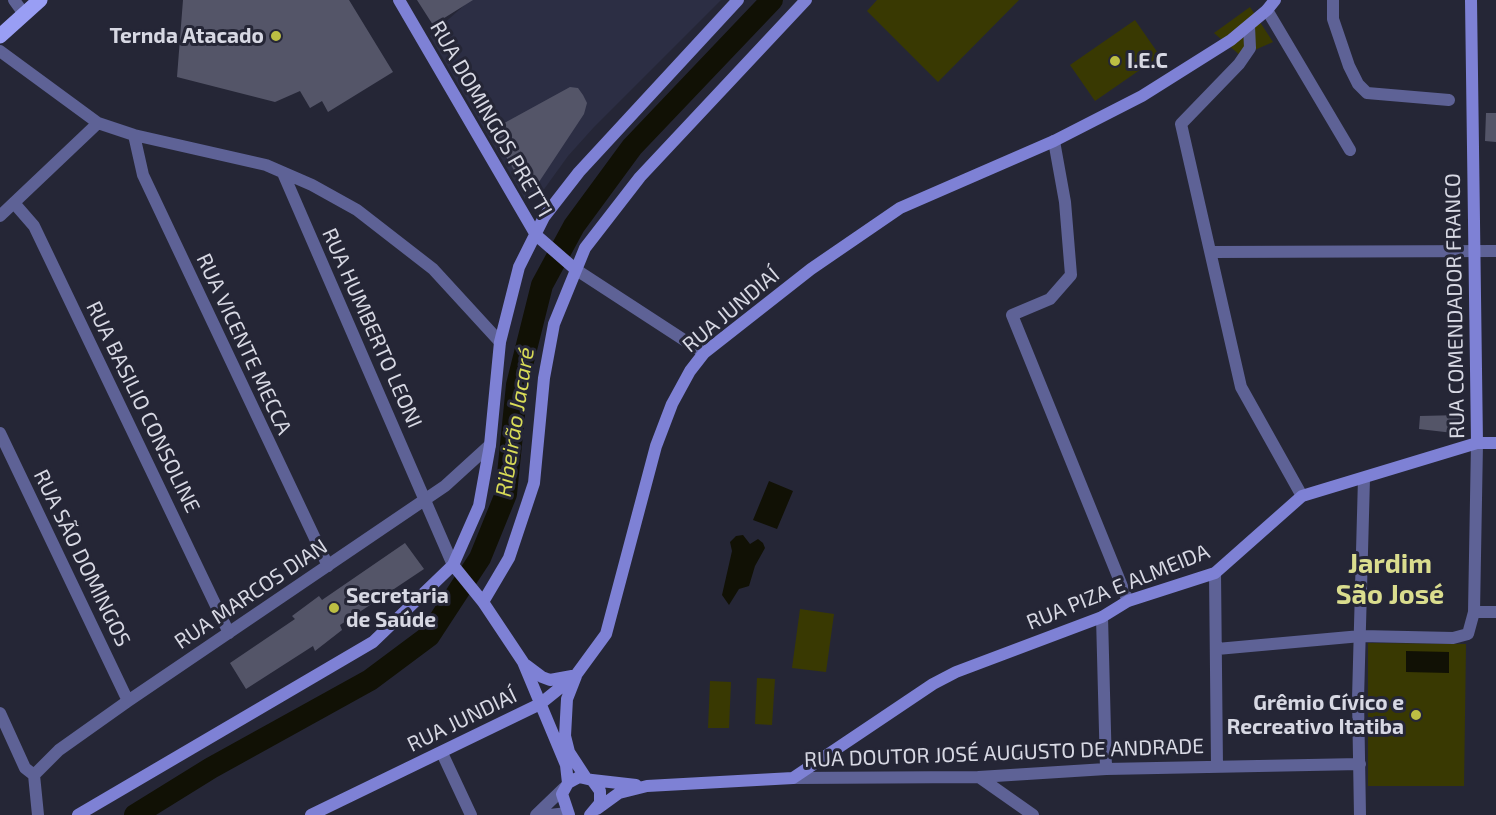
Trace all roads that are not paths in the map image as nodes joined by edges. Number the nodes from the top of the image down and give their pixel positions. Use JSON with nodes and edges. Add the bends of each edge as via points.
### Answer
{"nodes":[{"id":1,"x":14,"y":0,"type":"edge"},
{"id":2,"x":40,"y":0,"type":"edge"},
{"id":3,"x":399,"y":0,"type":"edge"},
{"id":4,"x":738,"y":0,"type":"edge"},
{"id":5,"x":806,"y":0,"type":"edge"},
{"id":6,"x":1333,"y":0,"type":"edge"},
{"id":7,"x":1471,"y":0,"type":"edge"},
{"id":8,"x":1271,"y":5,"type":"edge"},
{"id":9,"x":24,"y":14,"type":"junction"},
{"id":10,"x":1249,"y":26,"type":"junction"},
{"id":11,"x":0,"y":36,"type":"edge"},
{"id":12,"x":0,"y":51,"type":"edge"},
{"id":13,"x":1449,"y":100,"type":"dead end"},
{"id":14,"x":98,"y":123,"type":"junction"},
{"id":15,"x":134,"y":135,"type":"junction"},
{"id":16,"x":1054,"y":141,"type":"junction"},
{"id":17,"x":1350,"y":150,"type":"dead end"},
{"id":18,"x":283,"y":173,"type":"junction"},
{"id":19,"x":14,"y":203,"type":"junction"},
{"id":20,"x":0,"y":216,"type":"edge"},
{"id":21,"x":538,"y":237,"type":"junction"},
{"id":22,"x":1473,"y":250,"type":"junction"},
{"id":23,"x":1496,"y":250,"type":"edge"},
{"id":24,"x":1212,"y":252,"type":"junction"},
{"id":25,"x":572,"y":266,"type":"junction"},
{"id":26,"x":500,"y":342,"type":"junction"},
{"id":27,"x":704,"y":353,"type":"junction"},
{"id":28,"x":0,"y":433,"type":"edge"},
{"id":29,"x":1477,"y":443,"type":"junction"},
{"id":30,"x":1496,"y":443,"type":"edge"},
{"id":31,"x":490,"y":445,"type":"junction"},
{"id":32,"x":1364,"y":478,"type":"junction"},
{"id":33,"x":1302,"y":496,"type":"junction"},
{"id":34,"x":426,"y":498,"type":"junction"},
{"id":35,"x":328,"y":567,"type":"junction"},
{"id":36,"x":456,"y":569,"type":"junction"},
{"id":37,"x":1215,"y":573,"type":"junction"},
{"id":38,"x":480,"y":598,"type":"junction"},
{"id":39,"x":1128,"y":601,"type":"junction"},
{"id":40,"x":1474,"y":612,"type":"junction"},
{"id":41,"x":1496,"y":612,"type":"edge"},
{"id":42,"x":1102,"y":617,"type":"junction"},
{"id":43,"x":229,"y":633,"type":"junction"},
{"id":44,"x":1361,"y":636,"type":"junction"},
{"id":45,"x":1217,"y":650,"type":"junction"},
{"id":46,"x":524,"y":662,"type":"junction"},
{"id":47,"x":576,"y":675,"type":"junction"},
{"id":48,"x":128,"y":701,"type":"junction"},
{"id":49,"x":540,"y":704,"type":"junction"},
{"id":50,"x":0,"y":713,"type":"edge"},
{"id":51,"x":442,"y":753,"type":"junction"},
{"id":52,"x":1360,"y":764,"type":"junction"},
{"id":53,"x":1217,"y":767,"type":"junction"},
{"id":54,"x":1106,"y":769,"type":"junction"},
{"id":55,"x":34,"y":775,"type":"junction"},
{"id":56,"x":980,"y":777,"type":"junction"},
{"id":57,"x":793,"y":778,"type":"junction"},
{"id":58,"x":589,"y":779,"type":"junction"},
{"id":59,"x":566,"y":785,"type":"junction"},
{"id":60,"x":647,"y":786,"type":"junction"},
{"id":61,"x":593,"y":813,"type":"edge"},
{"id":62,"x":568,"y":814,"type":"edge"},
{"id":63,"x":38,"y":815,"type":"edge"},
{"id":64,"x":78,"y":815,"type":"edge"},
{"id":65,"x":311,"y":815,"type":"edge"},
{"id":66,"x":471,"y":815,"type":"edge"},
{"id":67,"x":536,"y":815,"type":"edge"},
{"id":68,"x":550,"y":815,"type":"edge"},
{"id":69,"x":1033,"y":815,"type":"edge"},
{"id":70,"x":1360,"y":815,"type":"edge"}],
"edges":[{"from":1,"to":9,"type":"street"},
{"from":2,"to":9,"type":"main road"},
{"from":3,"to":21,"type":"main road","name":"RUA DOMINGOS PRETTI"},
{"from":4,"to":21,"type":"main road","via":[[579,172],[544,217]]},
{"from":5,"to":25,"type":"main road","via":[[640,177]]},
{"from":6,"to":13,"type":"street","via":[[1333,19],[1349,66],[1366,93]]},
{"from":7,"to":22,"type":"main road","name":"RUA COMENDADOR FRANCO"},
{"from":8,"to":10,"type":"main road","name":"RUA JUNDIAÍ"},
{"from":8,"to":17,"type":"street"},
{"from":9,"to":11,"type":"main road"},
{"from":10,"to":16,"type":"main road","name":"RUA JUNDIAÍ","via":[[1142,96]]},
{"from":10,"to":24,"type":"street","via":[[1250,48],[1239,64],[1181,124]]},
{"from":12,"to":14,"type":"street"},
{"from":14,"to":15,"type":"street"},
{"from":14,"to":19,"type":"street"},
{"from":15,"to":18,"type":"street","via":[[266,165]]},
{"from":15,"to":35,"type":"street","name":"RUA VICENTE MECCA","via":[[143,175]]},
{"from":16,"to":27,"type":"main road","name":"RUA JUNDIAÍ","via":[[900,208],[811,269]]},
{"from":16,"to":39,"type":"street","via":[[1065,202],[1071,275],[1050,299],[1012,315]]},
{"from":18,"to":26,"type":"street","via":[[357,210],[433,269]]},
{"from":18,"to":34,"type":"street","name":"RUA HUMBERTO LEONI"},
{"from":19,"to":20,"type":"street"},
{"from":19,"to":43,"type":"street","name":"RUA BASILIO CONSOLINE","via":[[34,226]]},
{"from":21,"to":25,"type":"main road","name":"RUA DOMINGOS PRETTI"},
{"from":21,"to":26,"type":"main road","via":[[519,267]]},
{"from":22,"to":23,"type":"street"},
{"from":22,"to":24,"type":"street"},
{"from":22,"to":29,"type":"main road","name":"RUA COMENDADOR FRANCO"},
{"from":24,"to":33,"type":"street","via":[[1241,387]]},
{"from":25,"to":27,"type":"street","name":"RUA DOMINGOS PRETTI"},
{"from":25,"to":38,"type":"main road","via":[[554,324],[544,378],[534,483],[509,558]]},
{"from":26,"to":31,"type":"main road"},
{"from":27,"to":47,"type":"main road","name":"RUA JUNDIAÍ","via":[[672,404],[656,446],[606,634]]},
{"from":28,"to":48,"type":"street","name":"RUA SÃO DOMINGOS"},
{"from":29,"to":30,"type":"main road","name":"RUA PIZA E ALMEIDA"},
{"from":29,"to":32,"type":"main road","name":"RUA PIZA E ALMEIDA"},
{"from":29,"to":40,"type":"street","name":"RUA COMENDADOR FRANCO"},
{"from":31,"to":34,"type":"street","name":"RUA MARCOS DIAN"},
{"from":31,"to":36,"type":"main road","via":[[479,506]]},
{"from":32,"to":33,"type":"main road","name":"RUA PIZA E ALMEIDA"},
{"from":32,"to":44,"type":"street"},
{"from":33,"to":37,"type":"main road","name":"RUA PIZA E ALMEIDA"},
{"from":34,"to":35,"type":"street","name":"RUA MARCOS DIAN"},
{"from":34,"to":36,"type":"street","name":"RUA HUMBERTO LEONI"},
{"from":35,"to":43,"type":"street","name":"RUA MARCOS DIAN"},
{"from":36,"to":38,"type":"main road"},
{"from":36,"to":64,"type":"main road","via":[[373,642]]},
{"from":37,"to":39,"type":"main road","name":"RUA PIZA E ALMEIDA"},
{"from":37,"to":45,"type":"street"},
{"from":38,"to":46,"type":"main road"},
{"from":39,"to":42,"type":"main road","name":"RUA PIZA E ALMEIDA"},
{"from":40,"to":41,"type":"street"},
{"from":40,"to":44,"type":"street","via":[[1468,634],[1453,638]]},
{"from":42,"to":54,"type":"street"},
{"from":42,"to":57,"type":"main road","name":"RUA PIZA E ALMEIDA","via":[[956,672]]},
{"from":43,"to":48,"type":"street","name":"RUA MARCOS DIAN"},
{"from":44,"to":45,"type":"street"},
{"from":44,"to":52,"type":"street"},
{"from":45,"to":53,"type":"street"},
{"from":46,"to":47,"type":"main road","via":[[550,680]]},
{"from":46,"to":49,"type":"main road"},
{"from":47,"to":49,"type":"main road","name":"RUA JUNDIAÍ"},
{"from":47,"to":58,"type":"main road","via":[[567,699],[565,736],[569,752]]},
{"from":48,"to":55,"type":"street","name":"RUA MARCOS DIAN","via":[[59,750]]},
{"from":49,"to":51,"type":"main road","name":"RUA JUNDIAÍ"},
{"from":49,"to":59,"type":"main road","via":[[566,765]]},
{"from":50,"to":55,"type":"street","via":[[25,768]]},
{"from":51,"to":65,"type":"main road","name":"RUA JUNDIAÍ"},
{"from":51,"to":66,"type":"street"},
{"from":52,"to":53,"type":"street","name":"RUA DOUTOR JOSÉ AUGUSTO DE ANDRADE"},
{"from":52,"to":70,"type":"street"},
{"from":53,"to":54,"type":"street","name":"RUA DOUTOR JOSÉ AUGUSTO DE ANDRADE"},
{"from":54,"to":56,"type":"street","name":"RUA DOUTOR JOSÉ AUGUSTO DE ANDRADE"},
{"from":55,"to":63,"type":"street"},
{"from":56,"to":57,"type":"street","name":"RUA DOUTOR JOSÉ AUGUSTO DE ANDRADE"},
{"from":56,"to":69,"type":"street"},
{"from":57,"to":60,"type":"main road"},
{"from":58,"to":59,"type":"main road","via":[[573,779]]},
{"from":58,"to":60,"type":"main road"},
{"from":58,"to":61,"type":"main road","via":[[597,785],[601,797]]},
{"from":59,"to":62,"type":"main road","via":[[562,801]]},
{"from":59,"to":67,"type":"street"},
{"from":60,"to":61,"type":"main road","via":[[619,793]]},
{"from":62,"to":68,"type":"street"}]}
